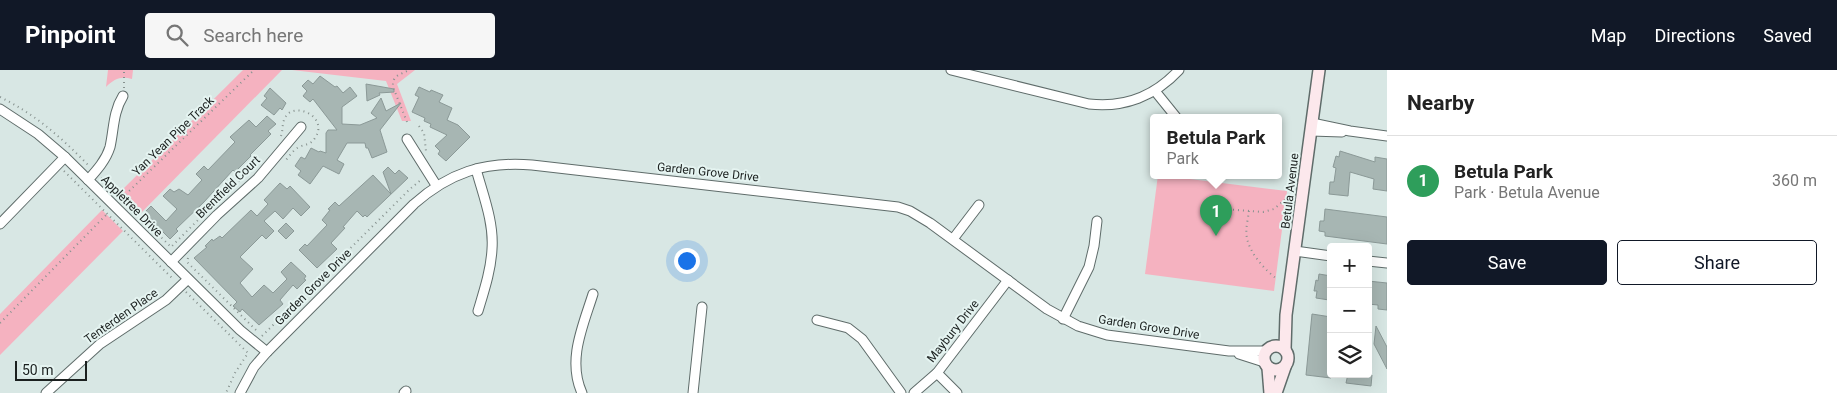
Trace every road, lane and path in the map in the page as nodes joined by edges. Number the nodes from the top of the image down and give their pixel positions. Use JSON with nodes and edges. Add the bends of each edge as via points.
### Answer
{"nodes":[{"id":1,"x":124,"y":70,"type":"edge"},
{"id":2,"x":254,"y":70,"type":"edge"},
{"id":3,"x":409,"y":70,"type":"edge"},
{"id":4,"x":952,"y":70,"type":"edge"},
{"id":5,"x":1179,"y":70,"type":"edge"},
{"id":6,"x":1319,"y":70,"type":"edge"},
{"id":7,"x":1155,"y":91,"type":"junction"},
{"id":8,"x":124,"y":96,"type":"joint"},
{"id":9,"x":0,"y":97,"type":"edge"},
{"id":10,"x":0,"y":109,"type":"edge"},
{"id":11,"x":1174,"y":114,"type":"edge"},
{"id":12,"x":407,"y":122,"type":"dead end"},
{"id":13,"x":419,"y":126,"type":"dead end"},
{"id":14,"x":1312,"y":127,"type":"junction"},
{"id":15,"x":301,"y":128,"type":"dead end"},
{"id":16,"x":1387,"y":136,"type":"edge"},
{"id":17,"x":407,"y":139,"type":"dead end"},
{"id":18,"x":278,"y":140,"type":"dead end"},
{"id":19,"x":430,"y":157,"type":"dead end"},
{"id":20,"x":66,"y":158,"type":"junction"},
{"id":21,"x":260,"y":160,"type":"dead end"},
{"id":22,"x":58,"y":165,"type":"junction"},
{"id":23,"x":282,"y":165,"type":"dead end"},
{"id":24,"x":476,"y":169,"type":"junction"},
{"id":25,"x":95,"y":172,"type":"junction"},
{"id":26,"x":430,"y":174,"type":"junction"},
{"id":27,"x":88,"y":180,"type":"junction"},
{"id":28,"x":436,"y":185,"type":"junction"},
{"id":29,"x":122,"y":198,"type":"junction"},
{"id":30,"x":1287,"y":198,"type":"dead end"},
{"id":31,"x":979,"y":204,"type":"dead end"},
{"id":32,"x":115,"y":206,"type":"junction"},
{"id":33,"x":209,"y":209,"type":"dead end"},
{"id":34,"x":1223,"y":209,"type":"dead end"},
{"id":35,"x":1249,"y":211,"type":"junction"},
{"id":36,"x":107,"y":214,"type":"junction"},
{"id":37,"x":202,"y":215,"type":"dead end"},
{"id":38,"x":1097,"y":221,"type":"dead end"},
{"id":39,"x":0,"y":224,"type":"edge"},
{"id":40,"x":953,"y":239,"type":"junction"},
{"id":41,"x":1296,"y":252,"type":"junction"},
{"id":42,"x":194,"y":253,"type":"dead end"},
{"id":43,"x":1327,"y":256,"type":"edge"},
{"id":44,"x":171,"y":262,"type":"junction"},
{"id":45,"x":1372,"y":262,"type":"edge"},
{"id":46,"x":1387,"y":264,"type":"edge"},
{"id":47,"x":188,"y":279,"type":"junction"},
{"id":48,"x":1277,"y":279,"type":"dead end"},
{"id":49,"x":1008,"y":280,"type":"junction"},
{"id":50,"x":181,"y":287,"type":"junction"},
{"id":51,"x":593,"y":294,"type":"dead end"},
{"id":52,"x":702,"y":307,"type":"dead end"},
{"id":53,"x":478,"y":310,"type":"dead end"},
{"id":54,"x":1063,"y":319,"type":"junction"},
{"id":55,"x":817,"y":320,"type":"dead end"},
{"id":56,"x":0,"y":323,"type":"edge"},
{"id":57,"x":264,"y":355,"type":"junction"},
{"id":58,"x":1272,"y":355,"type":"junction"},
{"id":59,"x":1285,"y":367,"type":"junction"},
{"id":60,"x":937,"y":373,"type":"junction"},
{"id":61,"x":46,"y":393,"type":"edge"},
{"id":62,"x":226,"y":393,"type":"edge"},
{"id":63,"x":240,"y":393,"type":"edge"},
{"id":64,"x":582,"y":393,"type":"edge"},
{"id":65,"x":693,"y":393,"type":"edge"},
{"id":66,"x":901,"y":393,"type":"edge"},
{"id":67,"x":914,"y":393,"type":"edge"},
{"id":68,"x":957,"y":393,"type":"edge"},
{"id":69,"x":1270,"y":393,"type":"edge"},
{"id":70,"x":1276,"y":393,"type":"edge"}],
"edges":[{"from":1,"to":8,"type":"path"},
{"from":2,"to":29,"type":"path","name":"Yan Yean Pipe Track"},
{"from":3,"to":12,"type":"path","via":[[397,75],[393,81]]},
{"from":4,"to":7,"type":"street","via":[[1099,105],[1131,101]]},
{"from":5,"to":7,"type":"street"},
{"from":6,"to":14,"type":"street","name":"Betula Avenue"},
{"from":7,"to":11,"type":"street"},
{"from":8,"to":25,"type":"street","via":[[115,113],[107,155]]},
{"from":9,"to":25,"type":"path","via":[[35,117]]},
{"from":10,"to":20,"type":"street","name":"Appletree Drive","via":[[38,134]]},
{"from":13,"to":19,"type":"path"},
{"from":14,"to":16,"type":"street","via":[[1339,127]]},
{"from":14,"to":41,"type":"street","name":"Betula Avenue"},
{"from":15,"to":44,"type":"street","name":"Brentfield Court","via":[[258,178]]},
{"from":17,"to":26,"type":"street"},
{"from":18,"to":23,"type":"path","via":[[284,120],[292,112],[304,111],[317,122],[315,139],[294,150]]},
{"from":20,"to":22,"type":"street"},
{"from":20,"to":27,"type":"street","name":"Appletree Drive"},
{"from":21,"to":33,"type":"path"},
{"from":22,"to":36,"type":"path"},
{"from":22,"to":39,"type":"street"},
{"from":24,"to":28,"type":"street","name":"Garden Grove Drive"},
{"from":24,"to":40,"type":"street","name":"Garden Grove Drive","via":[[502,164],[532,165],[886,205],[921,216]]},
{"from":24,"to":53,"type":"street","via":[[489,214],[492,239],[491,262]]},
{"from":25,"to":27,"type":"street"},
{"from":25,"to":29,"type":"path"},
{"from":26,"to":28,"type":"street"},
{"from":26,"to":42,"type":"path","via":[[410,189],[263,337],[187,262]]},
{"from":27,"to":32,"type":"street","name":"Appletree Drive"},
{"from":28,"to":57,"type":"street","name":"Garden Grove Drive","via":[[403,214]]},
{"from":29,"to":32,"type":"path","name":"Yan Yean Pipe Track"},
{"from":29,"to":37,"type":"path","via":[[171,247]]},
{"from":30,"to":35,"type":"path","via":[[1270,211]]},
{"from":31,"to":40,"type":"street"},
{"from":32,"to":36,"type":"path","name":"Yan Yean Pipe Track"},
{"from":32,"to":44,"type":"street","name":"Appletree Drive"},
{"from":34,"to":35,"type":"path"},
{"from":35,"to":48,"type":"path","via":[[1246,236],[1249,244],[1264,268]]},
{"from":36,"to":50,"type":"path"},
{"from":36,"to":56,"type":"path","name":"Yan Yean Pipe Track"},
{"from":38,"to":54,"type":"street","via":[[1089,268]]},
{"from":40,"to":49,"type":"street","name":"Garden Grove Drive"},
{"from":41,"to":43,"type":"street"},
{"from":41,"to":58,"type":"street","name":"Betula Avenue","via":[[1286,315]]},
{"from":44,"to":47,"type":"street","name":"Appletree Drive"},
{"from":45,"to":46,"type":"street"},
{"from":47,"to":50,"type":"street","name":"Tenterden Place"},
{"from":47,"to":57,"type":"street","name":"Appletree Drive"},
{"from":49,"to":54,"type":"street","name":"Garden Grove Drive"},
{"from":49,"to":60,"type":"street","name":"Maybury Drive"},
{"from":50,"to":61,"type":"street","name":"Tenterden Place","via":[[100,344]]},
{"from":50,"to":62,"type":"path","via":[[248,353]]},
{"from":51,"to":64,"type":"street","via":[[576,352],[576,370]]},
{"from":52,"to":65,"type":"street"},
{"from":54,"to":58,"type":"street","name":"Garden Grove Drive","via":[[1107,335]]},
{"from":55,"to":66,"type":"street","via":[[848,328],[862,339]]},
{"from":57,"to":63,"type":"street","name":"Garden Grove Drive"},
{"from":58,"to":59,"type":"street","via":[[1279,370]]},
{"from":58,"to":59,"type":"street","name":"Betula Avenue","via":[[1289,356]]},
{"from":58,"to":69,"type":"street","name":"Betula Avenue"},
{"from":59,"to":70,"type":"street","name":"Betula Avenue"},
{"from":60,"to":67,"type":"street","name":"Maybury Drive"},
{"from":60,"to":68,"type":"street"}]}
